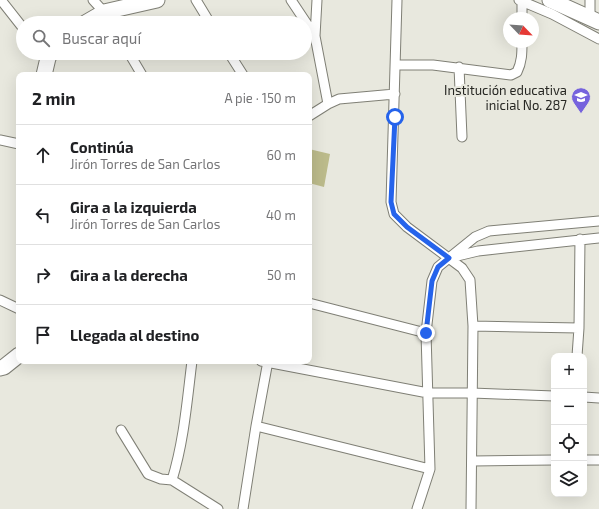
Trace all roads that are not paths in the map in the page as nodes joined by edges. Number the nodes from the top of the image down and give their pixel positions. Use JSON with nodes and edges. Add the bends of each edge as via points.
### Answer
{"nodes":[{"id":1,"x":1,"y":0,"type":"edge"},
{"id":2,"x":93,"y":0,"type":"edge"},
{"id":3,"x":158,"y":0,"type":"edge"},
{"id":4,"x":196,"y":0,"type":"edge"},
{"id":5,"x":291,"y":0,"type":"edge"},
{"id":6,"x":317,"y":0,"type":"edge"},
{"id":7,"x":397,"y":0,"type":"edge"},
{"id":8,"x":550,"y":0,"type":"edge"},
{"id":9,"x":590,"y":0,"type":"edge"},
{"id":10,"x":520,"y":1,"type":"edge"},
{"id":11,"x":521,"y":12,"type":"edge"},
{"id":12,"x":105,"y":16,"type":"edge"},
{"id":13,"x":113,"y":16,"type":"edge"},
{"id":14,"x":206,"y":16,"type":"edge"},
{"id":15,"x":302,"y":16,"type":"edge"},
{"id":16,"x":16,"y":19,"type":"edge"},
{"id":17,"x":594,"y":20,"type":"edge"},
{"id":18,"x":312,"y":32,"type":"edge"},
{"id":19,"x":315,"y":36,"type":"junction"},
{"id":20,"x":599,"y":39,"type":"edge"},
{"id":21,"x":522,"y":48,"type":"edge"},
{"id":22,"x":47,"y":60,"type":"edge"},
{"id":23,"x":133,"y":60,"type":"edge"},
{"id":24,"x":233,"y":60,"type":"edge"},
{"id":25,"x":396,"y":65,"type":"junction"},
{"id":26,"x":459,"y":68,"type":"junction"},
{"id":27,"x":45,"y":72,"type":"edge"},
{"id":28,"x":140,"y":72,"type":"edge"},
{"id":29,"x":241,"y":72,"type":"edge"},
{"id":30,"x":395,"y":94,"type":"junction"},
{"id":31,"x":328,"y":104,"type":"junction"},
{"id":32,"x":312,"y":114,"type":"edge"},
{"id":33,"x":462,"y":137,"type":"dead end"},
{"id":34,"x":0,"y":140,"type":"edge"},
{"id":35,"x":16,"y":143,"type":"edge"},
{"id":36,"x":599,"y":221,"type":"edge"},
{"id":37,"x":599,"y":238,"type":"edge"},
{"id":38,"x":580,"y":239,"type":"junction"},
{"id":39,"x":449,"y":258,"type":"junction"},
{"id":40,"x":0,"y":300,"type":"edge"},
{"id":41,"x":312,"y":304,"type":"edge"},
{"id":42,"x":16,"y":308,"type":"edge"},
{"id":43,"x":473,"y":326,"type":"junction"},
{"id":44,"x":579,"y":328,"type":"junction"},
{"id":45,"x":426,"y":333,"type":"junction"},
{"id":46,"x":577,"y":353,"type":"edge"},
{"id":47,"x":16,"y":357,"type":"edge"},
{"id":48,"x":192,"y":364,"type":"edge"},
{"id":49,"x":266,"y":364,"type":"edge"},
{"id":50,"x":281,"y":364,"type":"edge"},
{"id":51,"x":0,"y":368,"type":"edge"},
{"id":52,"x":428,"y":393,"type":"junction"},
{"id":53,"x":472,"y":393,"type":"junction"},
{"id":54,"x":551,"y":396,"type":"edge"},
{"id":55,"x":587,"y":397,"type":"edge"},
{"id":56,"x":599,"y":398,"type":"edge"},
{"id":57,"x":256,"y":426,"type":"junction"},
{"id":58,"x":121,"y":430,"type":"dead end"},
{"id":59,"x":551,"y":460,"type":"edge"},
{"id":60,"x":587,"y":460,"type":"edge"},
{"id":61,"x":599,"y":460,"type":"edge"},
{"id":62,"x":472,"y":461,"type":"junction"},
{"id":63,"x":430,"y":469,"type":"junction"},
{"id":64,"x":172,"y":480,"type":"junction"},
{"id":65,"x":218,"y":509,"type":"edge"},
{"id":66,"x":243,"y":509,"type":"edge"},
{"id":67,"x":417,"y":509,"type":"edge"},
{"id":68,"x":471,"y":509,"type":"edge"}],
"edges":[{"from":1,"to":16,"type":"street"},
{"from":2,"to":12,"type":"street"},
{"from":3,"to":13,"type":"highway"},
{"from":4,"to":14,"type":"street"},
{"from":5,"to":15,"type":"street"},
{"from":6,"to":19,"type":"street"},
{"from":7,"to":25,"type":"street"},
{"from":8,"to":17,"type":"highway"},
{"from":9,"to":17,"type":"street"},
{"from":10,"to":11,"type":"street"},
{"from":10,"to":20,"type":"street","via":[[552,14]]},
{"from":18,"to":19,"type":"street"},
{"from":19,"to":31,"type":"street"},
{"from":21,"to":26,"type":"street","via":[[520,66],[517,72],[511,75]]},
{"from":22,"to":27,"type":"highway"},
{"from":23,"to":28,"type":"street"},
{"from":24,"to":29,"type":"street"},
{"from":25,"to":26,"type":"street","via":[[433,64]]},
{"from":25,"to":30,"type":"street"},
{"from":26,"to":33,"type":"street"},
{"from":30,"to":31,"type":"street","via":[[339,99]]},
{"from":30,"to":39,"type":"street","via":[[391,202],[394,214],[407,227]]},
{"from":31,"to":32,"type":"street"},
{"from":34,"to":35,"type":"street"},
{"from":36,"to":39,"type":"street","via":[[489,231],[475,237]]},
{"from":37,"to":38,"type":"street"},
{"from":38,"to":39,"type":"street","via":[[478,251]]},
{"from":38,"to":44,"type":"street"},
{"from":39,"to":43,"type":"street","via":[[462,268],[470,280]]},
{"from":39,"to":45,"type":"street","via":[[438,267],[432,281]]},
{"from":40,"to":42,"type":"street"},
{"from":41,"to":45,"type":"street"},
{"from":43,"to":44,"type":"street"},
{"from":43,"to":53,"type":"street"},
{"from":44,"to":46,"type":"street"},
{"from":45,"to":52,"type":"street"},
{"from":47,"to":51,"type":"highway"},
{"from":48,"to":64,"type":"street","via":[[184,431]]},
{"from":49,"to":57,"type":"street"},
{"from":50,"to":52,"type":"street"},
{"from":52,"to":53,"type":"street"},
{"from":52,"to":63,"type":"street"},
{"from":53,"to":54,"type":"street"},
{"from":53,"to":62,"type":"street"},
{"from":55,"to":56,"type":"street"},
{"from":57,"to":63,"type":"street"},
{"from":57,"to":66,"type":"street"},
{"from":58,"to":64,"type":"street","via":[[148,474]]},
{"from":59,"to":62,"type":"street"},
{"from":60,"to":61,"type":"street"},
{"from":62,"to":68,"type":"street"},
{"from":63,"to":67,"type":"street"},
{"from":64,"to":65,"type":"street"}]}
